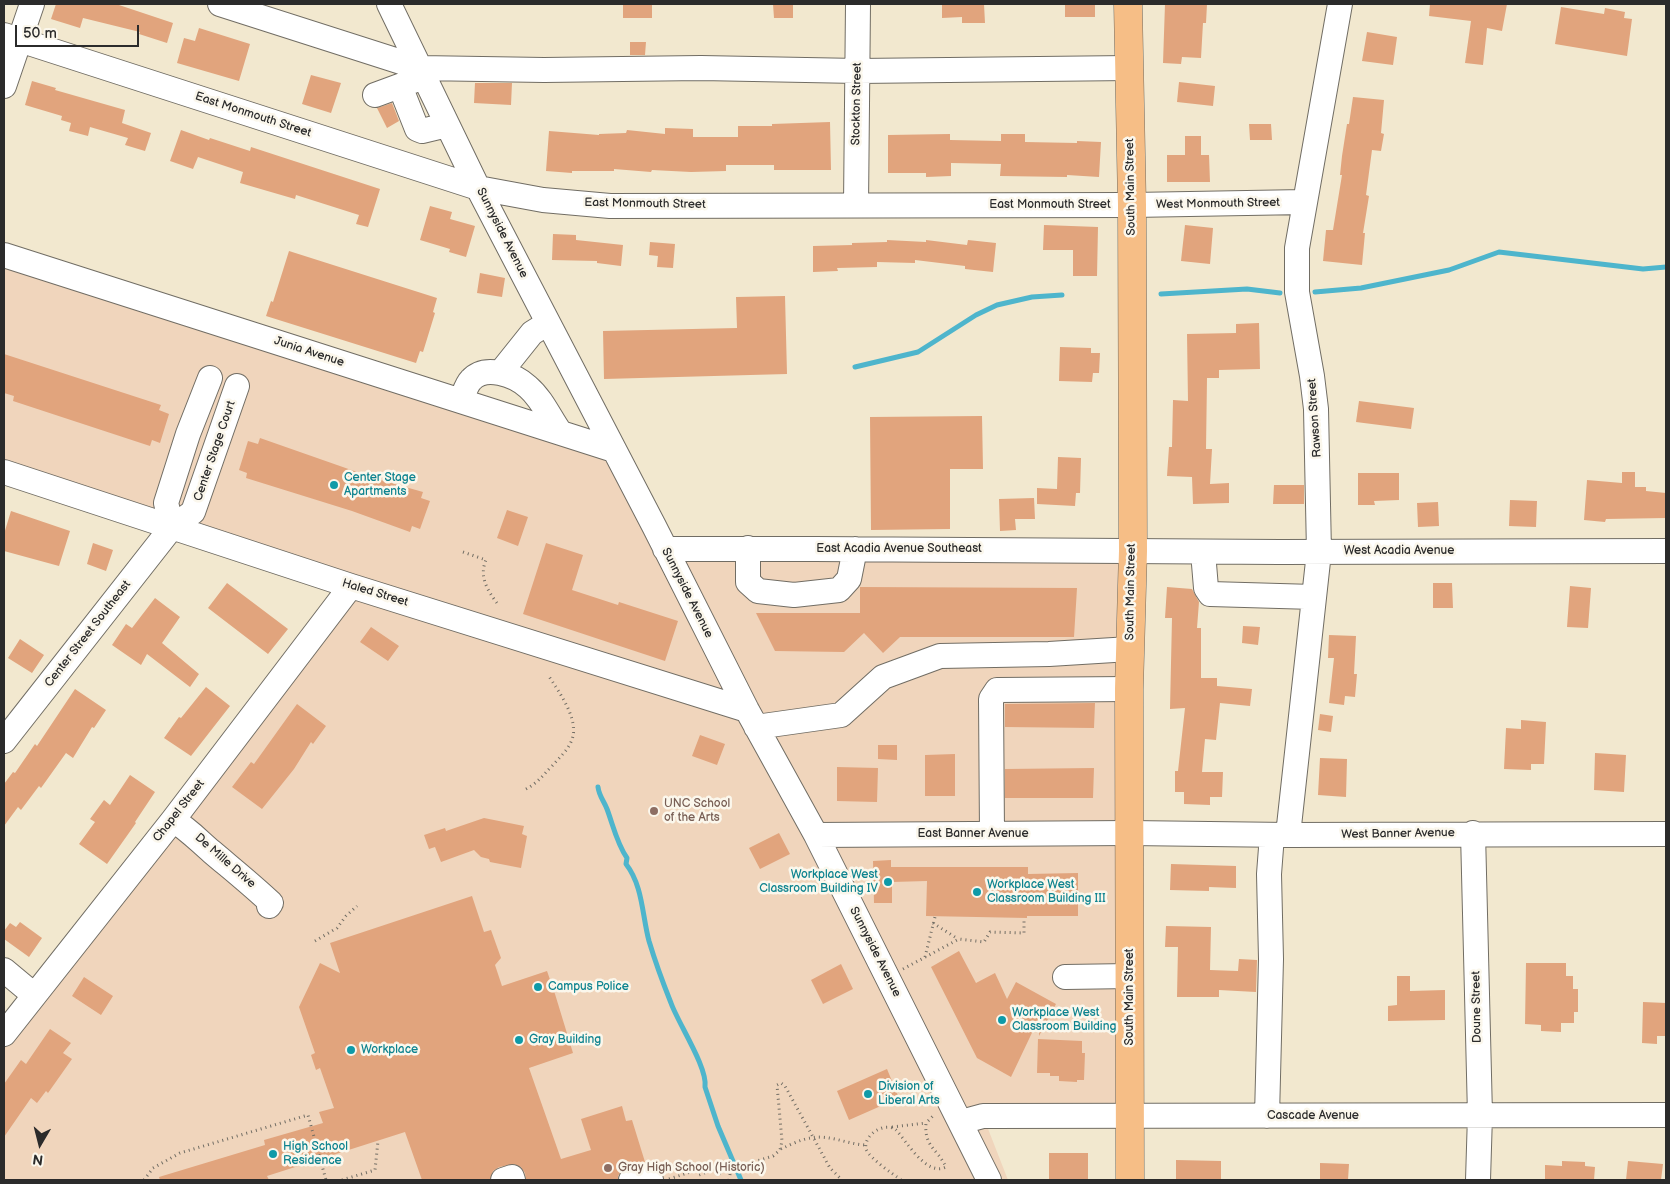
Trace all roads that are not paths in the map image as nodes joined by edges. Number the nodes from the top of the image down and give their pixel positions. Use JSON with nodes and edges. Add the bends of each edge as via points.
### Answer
{"nodes":[{"id":1,"x":32,"y":4,"type":"edge"},
{"id":2,"x":220,"y":4,"type":"edge"},
{"id":3,"x":389,"y":4,"type":"edge"},
{"id":4,"x":858,"y":4,"type":"edge"},
{"id":5,"x":1128,"y":4,"type":"edge"},
{"id":6,"x":1340,"y":4,"type":"edge"},
{"id":7,"x":12,"y":38,"type":"edge"},
{"id":8,"x":1129,"y":68,"type":"junction"},
{"id":9,"x":858,"y":71,"type":"junction"},
{"id":10,"x":422,"y":73,"type":"junction"},
{"id":11,"x":4,"y":86,"type":"edge"},
{"id":12,"x":400,"y":86,"type":"junction"},
{"id":13,"x":375,"y":95,"type":"dead end"},
{"id":14,"x":447,"y":124,"type":"junction"},
{"id":15,"x":478,"y":188,"type":"junction"},
{"id":16,"x":1304,"y":202,"type":"junction"},
{"id":17,"x":856,"y":205,"type":"junction"},
{"id":18,"x":1132,"y":205,"type":"junction"},
{"id":19,"x":4,"y":255,"type":"edge"},
{"id":20,"x":548,"y":323,"type":"junction"},
{"id":21,"x":500,"y":373,"type":"junction"},
{"id":22,"x":210,"y":378,"type":"dead end"},
{"id":23,"x":237,"y":386,"type":"dead end"},
{"id":24,"x":461,"y":401,"type":"junction"},
{"id":25,"x":560,"y":432,"type":"junction"},
{"id":26,"x":614,"y":450,"type":"junction"},
{"id":27,"x":4,"y":472,"type":"edge"},
{"id":28,"x":172,"y":527,"type":"junction"},
{"id":29,"x":748,"y":548,"type":"junction"},
{"id":30,"x":665,"y":549,"type":"junction"},
{"id":31,"x":855,"y":549,"type":"junction"},
{"id":32,"x":1132,"y":551,"type":"junction"},
{"id":33,"x":1666,"y":551,"type":"edge"},
{"id":34,"x":1203,"y":552,"type":"junction"},
{"id":35,"x":1319,"y":552,"type":"junction"},
{"id":36,"x":351,"y":586,"type":"junction"},
{"id":37,"x":1314,"y":597,"type":"junction"},
{"id":38,"x":1130,"y":649,"type":"junction"},
{"id":39,"x":1130,"y":688,"type":"junction"},
{"id":40,"x":751,"y":718,"type":"junction"},
{"id":41,"x":4,"y":741,"type":"edge"},
{"id":42,"x":173,"y":820,"type":"junction"},
{"id":43,"x":1130,"y":833,"type":"junction"},
{"id":44,"x":992,"y":834,"type":"junction"},
{"id":45,"x":1473,"y":834,"type":"junction"},
{"id":46,"x":1666,"y":834,"type":"edge"},
{"id":47,"x":816,"y":835,"type":"junction"},
{"id":48,"x":1280,"y":835,"type":"junction"},
{"id":49,"x":269,"y":906,"type":"dead end"},
{"id":50,"x":4,"y":970,"type":"edge"},
{"id":51,"x":1130,"y":976,"type":"junction"},
{"id":52,"x":1065,"y":977,"type":"dead end"},
{"id":53,"x":34,"y":995,"type":"junction"},
{"id":54,"x":4,"y":1034,"type":"edge"},
{"id":55,"x":956,"y":1113,"type":"junction"},
{"id":56,"x":1480,"y":1115,"type":"junction"},
{"id":57,"x":1666,"y":1115,"type":"edge"},
{"id":58,"x":1129,"y":1116,"type":"junction"},
{"id":59,"x":1267,"y":1116,"type":"junction"},
{"id":60,"x":504,"y":1180,"type":"edge"},
{"id":61,"x":513,"y":1180,"type":"edge"},
{"id":62,"x":631,"y":1180,"type":"edge"},
{"id":63,"x":652,"y":1180,"type":"edge"},
{"id":64,"x":989,"y":1180,"type":"edge"},
{"id":65,"x":1130,"y":1180,"type":"edge"},
{"id":66,"x":1478,"y":1180,"type":"edge"}],
"edges":[{"from":1,"to":7,"type":"street"},
{"from":2,"to":10,"type":"street"},
{"from":3,"to":10,"type":"street","name":"Sunnyside Avenue"},
{"from":4,"to":9,"type":"street","name":"Stockton Street"},
{"from":5,"to":8,"type":"main road","name":"South Main Street"},
{"from":6,"to":16,"type":"street","name":"Rawson Street"},
{"from":7,"to":11,"type":"street"},
{"from":7,"to":15,"type":"street","name":"East Monmouth Street"},
{"from":8,"to":9,"type":"street"},
{"from":8,"to":18,"type":"main road","name":"South Main Street"},
{"from":9,"to":10,"type":"street","via":[[701,68]]},
{"from":9,"to":17,"type":"street","name":"Stockton Street"},
{"from":10,"to":12,"type":"street"},
{"from":10,"to":14,"type":"street","name":"Sunnyside Avenue"},
{"from":12,"to":13,"type":"street"},
{"from":12,"to":14,"type":"street","via":[[417,128],[422,131]]},
{"from":14,"to":15,"type":"street","name":"Sunnyside Avenue"},
{"from":15,"to":17,"type":"street","name":"East Monmouth Street","via":[[543,200],[610,206]]},
{"from":15,"to":20,"type":"street","name":"Sunnyside Avenue"},
{"from":16,"to":18,"type":"street","name":"West Monmouth Street"},
{"from":16,"to":35,"type":"street","name":"Rawson Street","via":[[1297,248],[1297,292],[1316,409]]},
{"from":17,"to":18,"type":"street","name":"East Monmouth Street"},
{"from":18,"to":32,"type":"main road","name":"South Main Street"},
{"from":19,"to":24,"type":"street","name":"Junia Avenue"},
{"from":20,"to":21,"type":"street","via":[[532,333]]},
{"from":20,"to":26,"type":"street","name":"Sunnyside Avenue"},
{"from":21,"to":24,"type":"street","via":[[485,372],[472,378]]},
{"from":21,"to":25,"type":"street","via":[[528,387]]},
{"from":22,"to":28,"type":"street","via":[[166,503]]},
{"from":23,"to":28,"type":"street","name":"Center Stage Court","via":[[193,512]]},
{"from":24,"to":25,"type":"street","name":"Junia Avenue"},
{"from":25,"to":26,"type":"street","name":"Junia Avenue"},
{"from":26,"to":30,"type":"street","name":"Sunnyside Avenue"},
{"from":27,"to":28,"type":"street","name":"Haled Street"},
{"from":28,"to":36,"type":"street","name":"Haled Street"},
{"from":28,"to":41,"type":"street","name":"Center Street Southeast"},
{"from":29,"to":30,"type":"street","name":"East Acadia Avenue Southeast"},
{"from":29,"to":31,"type":"street","name":"East Acadia Avenue Southeast"},
{"from":29,"to":31,"type":"street","via":[[748,582],[758,591],[794,595],[839,590],[849,579]]},
{"from":30,"to":40,"type":"street","name":"Sunnyside Avenue"},
{"from":31,"to":32,"type":"street","name":"East Acadia Avenue Southeast"},
{"from":32,"to":34,"type":"street","name":"West Acadia Avenue"},
{"from":32,"to":38,"type":"main road","name":"South Main Street"},
{"from":33,"to":35,"type":"street","name":"West Acadia Avenue"},
{"from":34,"to":35,"type":"street","name":"West Acadia Avenue"},
{"from":34,"to":37,"type":"street","via":[[1206,588],[1210,594]]},
{"from":35,"to":37,"type":"street","name":"Rawson Street"},
{"from":36,"to":40,"type":"street","name":"Haled Street"},
{"from":36,"to":42,"type":"street","name":"Chapel Street"},
{"from":37,"to":48,"type":"street","name":"Rawson Street"},
{"from":38,"to":39,"type":"main road","name":"South Main Street"},
{"from":38,"to":40,"type":"street","via":[[940,656],[882,677],[841,715]]},
{"from":39,"to":43,"type":"main road","name":"South Main Street"},
{"from":39,"to":44,"type":"street","via":[[997,690],[991,699]]},
{"from":40,"to":47,"type":"street","name":"Sunnyside Avenue"},
{"from":42,"to":49,"type":"street","name":"De Mille Drive","via":[[249,881],[271,903]]},
{"from":42,"to":53,"type":"street","name":"Chapel Street"},
{"from":43,"to":44,"type":"street","name":"East Banner Avenue"},
{"from":43,"to":48,"type":"street","name":"West Banner Avenue"},
{"from":43,"to":51,"type":"main road","name":"South Main Street"},
{"from":44,"to":47,"type":"street","name":"East Banner Avenue"},
{"from":45,"to":46,"type":"street","name":"West Banner Avenue"},
{"from":45,"to":48,"type":"street","name":"West Banner Avenue"},
{"from":45,"to":56,"type":"street","name":"Doune Street"},
{"from":47,"to":55,"type":"street","name":"Sunnyside Avenue"},
{"from":48,"to":59,"type":"street","name":"Rawson Street","via":[[1269,874],[1271,959]]},
{"from":50,"to":53,"type":"street"},
{"from":51,"to":52,"type":"street"},
{"from":51,"to":58,"type":"main road","name":"South Main Street"},
{"from":53,"to":54,"type":"street","name":"Chapel Street"},
{"from":55,"to":58,"type":"street","name":"Cascade Avenue","via":[[983,1116]]},
{"from":55,"to":64,"type":"street","name":"Sunnyside Avenue"},
{"from":56,"to":57,"type":"street","name":"Cascade Avenue"},
{"from":56,"to":59,"type":"street","name":"Cascade Avenue"},
{"from":56,"to":66,"type":"street","name":"Doune Street"},
{"from":58,"to":59,"type":"street","name":"Cascade Avenue"},
{"from":58,"to":65,"type":"main road","name":"South Main Street"},
{"from":60,"to":61,"type":"street","via":[[512,1177]]},
{"from":62,"to":63,"type":"street","via":[[649,1174]]}]}
